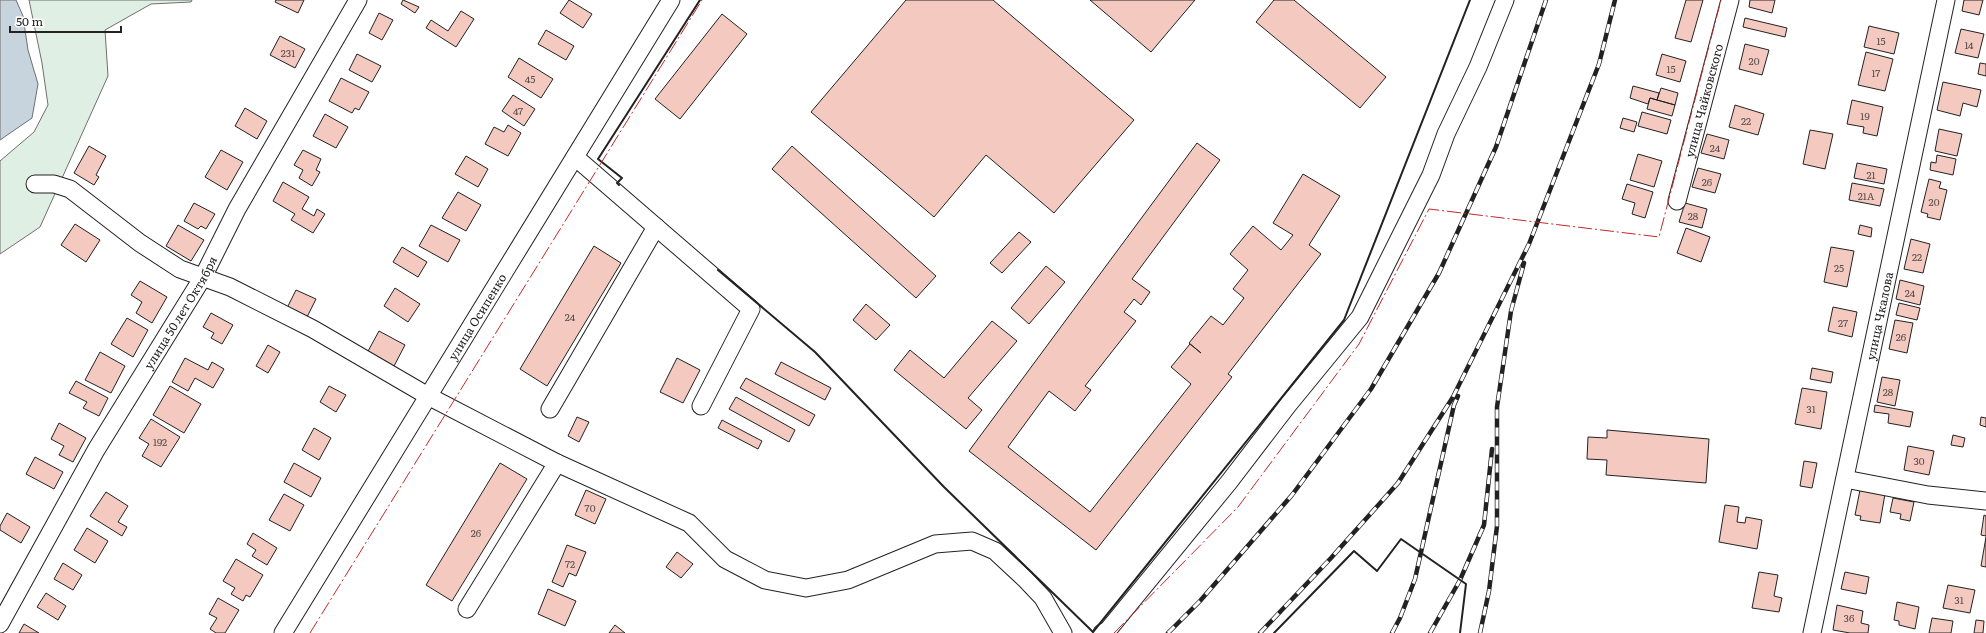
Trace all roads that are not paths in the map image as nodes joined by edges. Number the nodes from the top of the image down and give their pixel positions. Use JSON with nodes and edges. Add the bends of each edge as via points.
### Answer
{"nodes":[{"id":1,"x":358,"y":0,"type":"edge"},
{"id":2,"x":671,"y":0,"type":"edge"},
{"id":3,"x":1505,"y":0,"type":"edge"},
{"id":4,"x":1730,"y":0,"type":"edge"},
{"id":5,"x":1946,"y":0,"type":"edge"},
{"id":6,"x":575,"y":157,"type":"junction"},
{"id":7,"x":35,"y":184,"type":"dead end"},
{"id":8,"x":1677,"y":201,"type":"dead end"},
{"id":9,"x":656,"y":227,"type":"junction"},
{"id":10,"x":203,"y":277,"type":"junction"},
{"id":11,"x":428,"y":396,"type":"junction"},
{"id":12,"x":701,"y":406,"type":"dead end"},
{"id":13,"x":550,"y":409,"type":"dead end"},
{"id":14,"x":557,"y":463,"type":"junction"},
{"id":15,"x":1845,"y":479,"type":"junction"},
{"id":16,"x":1986,"y":501,"type":"edge"},
{"id":17,"x":467,"y":609,"type":"dead end"},
{"id":18,"x":0,"y":624,"type":"edge"},
{"id":19,"x":283,"y":633,"type":"edge"},
{"id":20,"x":1063,"y":633,"type":"edge"},
{"id":21,"x":1102,"y":633,"type":"edge"},
{"id":22,"x":1812,"y":633,"type":"edge"}],
"edges":[{"from":1,"to":10,"type":"street","name":"улица 50 лет Октября","via":[[238,209]]},
{"from":2,"to":6,"type":"street","name":"улица Осипенко"},
{"from":3,"to":21,"type":"street","via":[[1478,67],[1446,134],[1431,175],[1360,317],[1229,482],[1108,630]]},
{"from":4,"to":8,"type":"street","name":"улица Чайковского"},
{"from":5,"to":15,"type":"street","name":"улица Чкалова"},
{"from":6,"to":9,"type":"street"},
{"from":6,"to":11,"type":"street","name":"улица Осипенко"},
{"from":7,"to":10,"type":"street","via":[[54,184],[70,189],[140,243],[180,269]]},
{"from":9,"to":12,"type":"street","via":[[751,309]]},
{"from":9,"to":13,"type":"street"},
{"from":10,"to":11,"type":"street","via":[[230,287],[312,329]]},
{"from":10,"to":18,"type":"street","name":"улица 50 лет Октября","via":[[96,450]]},
{"from":11,"to":14,"type":"street"},
{"from":11,"to":19,"type":"street","name":"улица Осипенко"},
{"from":14,"to":17,"type":"street"},
{"from":14,"to":20,"type":"street","via":[[689,523],[725,559],[766,580],[806,588],[848,580],[935,544],[972,541],[995,551],[1025,579],[1043,598]]},
{"from":15,"to":16,"type":"street","via":[[1928,495]]},
{"from":15,"to":22,"type":"street","name":"улица Чкалова"}]}
